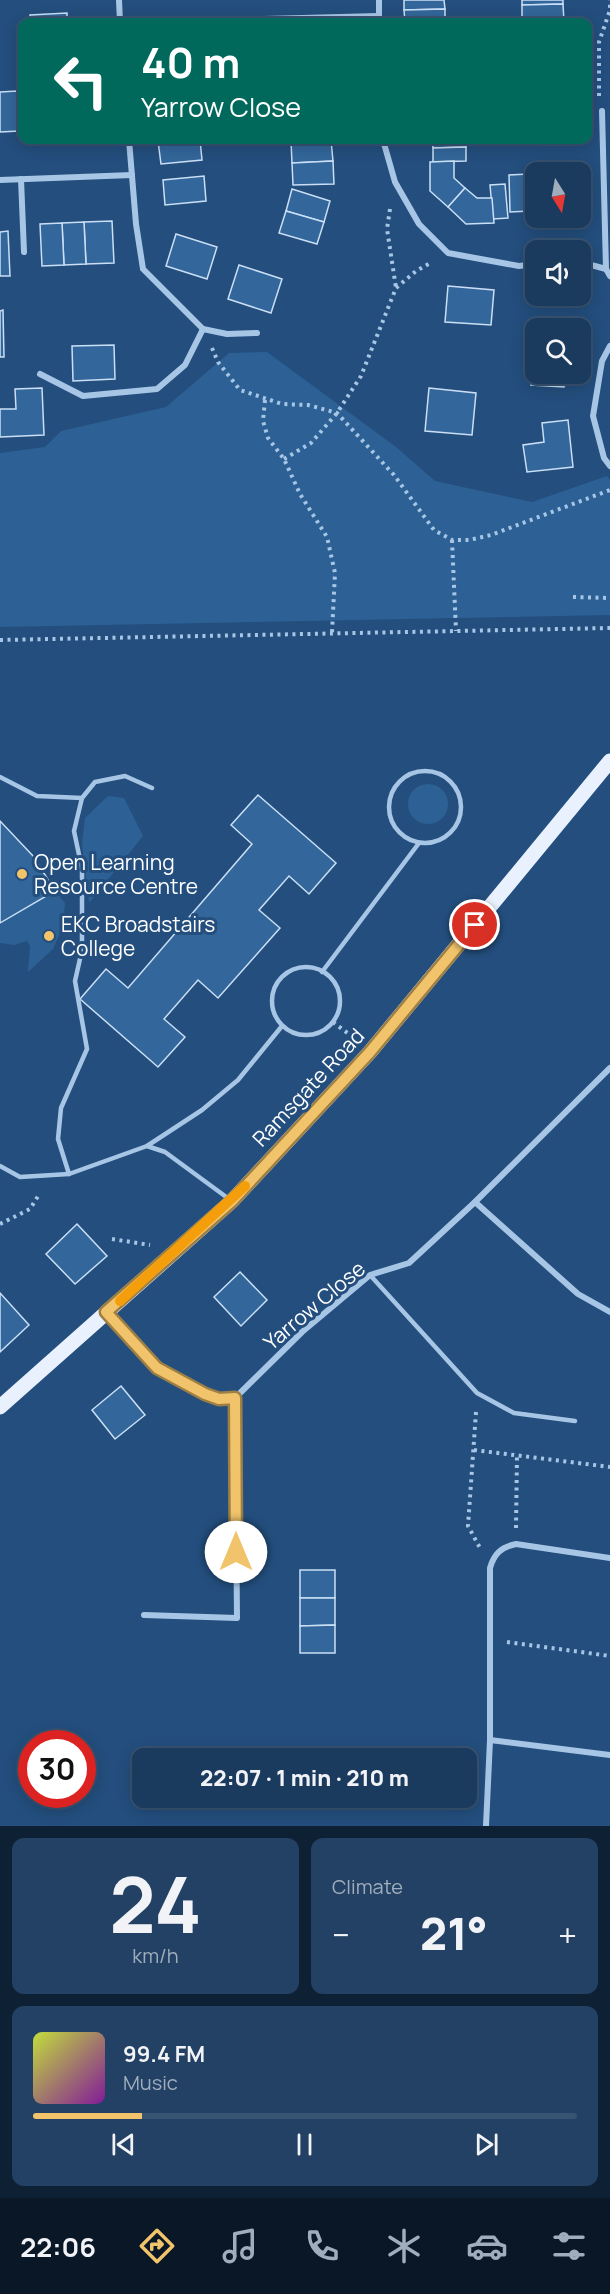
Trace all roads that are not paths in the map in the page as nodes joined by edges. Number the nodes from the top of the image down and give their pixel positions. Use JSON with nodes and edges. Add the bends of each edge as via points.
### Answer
{"nodes":[{"id":1,"x":119,"y":0,"type":"edge"},
{"id":2,"x":379,"y":0,"type":"edge"},
{"id":3,"x":120,"y":18,"type":"edge"},
{"id":4,"x":379,"y":18,"type":"edge"},
{"id":5,"x":602,"y":111,"type":"road end"},
{"id":6,"x":129,"y":144,"type":"edge"},
{"id":7,"x":384,"y":144,"type":"edge"},
{"id":8,"x":132,"y":175,"type":"junction"},
{"id":9,"x":21,"y":179,"type":"junction"},
{"id":10,"x":0,"y":180,"type":"edge"},
{"id":11,"x":24,"y":252,"type":"dead end"},
{"id":12,"x":525,"y":265,"type":"edge"},
{"id":13,"x":591,"y":265,"type":"edge"},
{"id":14,"x":606,"y":268,"type":"junction"},
{"id":15,"x":610,"y":276,"type":"edge"},
{"id":16,"x":203,"y":329,"type":"junction"},
{"id":17,"x":257,"y":333,"type":"dead end"},
{"id":18,"x":610,"y":346,"type":"edge"},
{"id":19,"x":40,"y":374,"type":"dead end"},
{"id":20,"x":610,"y":466,"type":"edge"},
{"id":21,"x":610,"y":761,"type":"edge"},
{"id":22,"x":0,"y":777,"type":"edge"},
{"id":23,"x":152,"y":788,"type":"dead end"},
{"id":24,"x":82,"y":798,"type":"junction"},
{"id":25,"x":419,"y":843,"type":"junction"},
{"id":26,"x":322,"y":972,"type":"junction"},
{"id":27,"x":282,"y":1026,"type":"junction"},
{"id":28,"x":610,"y":1068,"type":"edge"},
{"id":29,"x":147,"y":1146,"type":"junction"},
{"id":30,"x":0,"y":1166,"type":"edge"},
{"id":31,"x":69,"y":1174,"type":"junction"},
{"id":32,"x":232,"y":1201,"type":"junction"},
{"id":33,"x":475,"y":1202,"type":"junction"},
{"id":34,"x":370,"y":1275,"type":"junction"},
{"id":35,"x":106,"y":1312,"type":"junction"},
{"id":36,"x":610,"y":1312,"type":"edge"},
{"id":37,"x":235,"y":1398,"type":"junction"},
{"id":38,"x":0,"y":1407,"type":"edge"},
{"id":39,"x":575,"y":1421,"type":"dead end"},
{"id":40,"x":610,"y":1558,"type":"edge"},
{"id":41,"x":144,"y":1615,"type":"dead end"},
{"id":42,"x":490,"y":1740,"type":"junction"},
{"id":43,"x":610,"y":1755,"type":"edge"},
{"id":44,"x":486,"y":1826,"type":"edge"}],
"edges":[{"from":1,"to":3,"type":"street"},
{"from":2,"to":4,"type":"street"},
{"from":5,"to":14,"type":"street"},
{"from":6,"to":8,"type":"street"},
{"from":7,"to":12,"type":"street","via":[[395,182],[419,224],[448,253]]},
{"from":8,"to":9,"type":"street"},
{"from":8,"to":16,"type":"street","via":[[143,269]]},
{"from":9,"to":10,"type":"street"},
{"from":9,"to":11,"type":"street"},
{"from":13,"to":14,"type":"street"},
{"from":14,"to":15,"type":"street"},
{"from":16,"to":17,"type":"street","via":[[227,334]]},
{"from":16,"to":19,"type":"street","via":[[185,364],[157,389],[83,396]]},
{"from":18,"to":20,"type":"street","via":[[602,361],[593,416],[604,458]]},
{"from":21,"to":32,"type":"main road","name":"Ramsgate Road","via":[[370,1052]]},
{"from":22,"to":24,"type":"lane","via":[[37,796]]},
{"from":23,"to":24,"type":"lane","via":[[125,776],[94,782]]},
{"from":24,"to":31,"type":"lane","via":[[74,831],[82,869],[82,950],[75,981],[87,1049],[61,1108],[58,1139]]},
{"from":25,"to":25,"type":"lane","via":[[443,839],[459,822],[460,798],[456,788],[437,773],[413,773],[395,788],[390,799],[392,822],[399,832]]},
{"from":25,"to":26,"type":"lane"},
{"from":26,"to":27,"type":"lane","via":[[312,968],[291,970],[276,986],[272,1007]]},
{"from":26,"to":27,"type":"lane","via":[[338,989],[339,1011],[333,1022],[315,1034],[303,1035]]},
{"from":27,"to":29,"type":"lane","via":[[238,1080],[202,1110]]},
{"from":28,"to":33,"type":"street","name":"Yarrow Close"},
{"from":29,"to":31,"type":"lane"},
{"from":29,"to":32,"type":"lane","via":[[165,1152]]},
{"from":30,"to":31,"type":"lane","via":[[20,1177]]},
{"from":32,"to":35,"type":"main road","name":"Ramsgate Road"},
{"from":33,"to":34,"type":"street","name":"Yarrow Close","via":[[409,1263]]},
{"from":33,"to":36,"type":"street","via":[[578,1294]]},
{"from":34,"to":37,"type":"street","name":"Yarrow Close","via":[[302,1332]]},
{"from":34,"to":39,"type":"lane","via":[[477,1393],[514,1413]]},
{"from":35,"to":37,"type":"street","via":[[157,1368],[205,1394],[219,1399]]},
{"from":35,"to":38,"type":"main road","name":"Ramsgate Road"},
{"from":37,"to":41,"type":"street","via":[[237,1618]]},
{"from":40,"to":42,"type":"street","via":[[516,1544],[498,1551],[490,1568]]},
{"from":42,"to":43,"type":"street"},
{"from":42,"to":44,"type":"street"}]}
